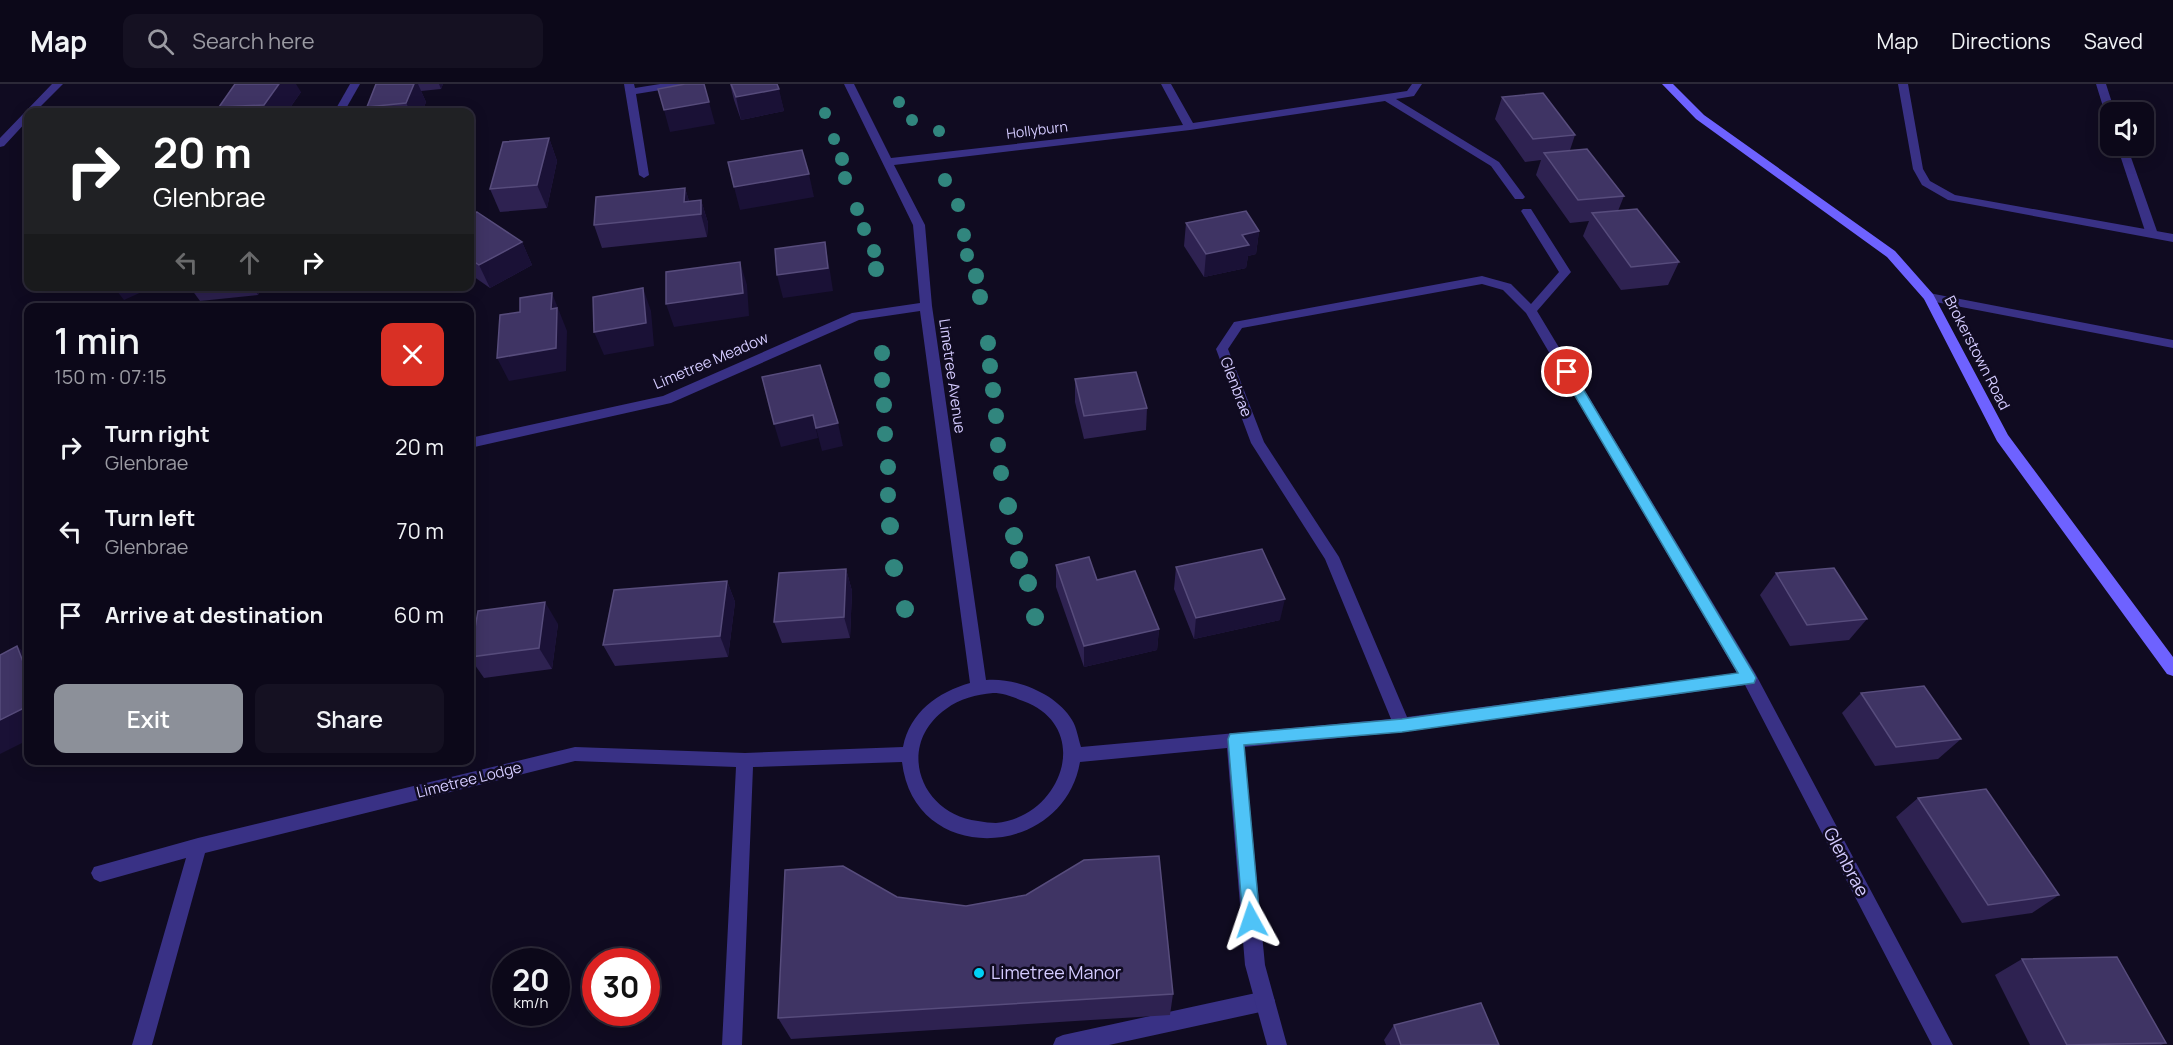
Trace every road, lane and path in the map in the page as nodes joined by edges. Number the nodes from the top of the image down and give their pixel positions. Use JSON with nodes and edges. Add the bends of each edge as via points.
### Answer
{"nodes":[{"id":1,"x":58,"y":84,"type":"edge"},
{"id":2,"x":355,"y":84,"type":"edge"},
{"id":3,"x":679,"y":84,"type":"edge"},
{"id":4,"x":849,"y":84,"type":"edge"},
{"id":5,"x":1166,"y":84,"type":"edge"},
{"id":6,"x":1417,"y":84,"type":"edge"},
{"id":7,"x":1667,"y":84,"type":"edge"},
{"id":8,"x":1904,"y":84,"type":"edge"},
{"id":9,"x":2101,"y":84,"type":"edge"},
{"id":10,"x":629,"y":88,"type":"edge"},
{"id":11,"x":1386,"y":98,"type":"junction"},
{"id":12,"x":2107,"y":102,"type":"edge"},
{"id":13,"x":34,"y":108,"type":"edge"},
{"id":14,"x":341,"y":108,"type":"edge"},
{"id":15,"x":24,"y":118,"type":"edge"},
{"id":16,"x":1190,"y":127,"type":"junction"},
{"id":17,"x":0,"y":144,"type":"edge"},
{"id":18,"x":2125,"y":156,"type":"edge"},
{"id":19,"x":888,"y":162,"type":"junction"},
{"id":20,"x":644,"y":175,"type":"dead end"},
{"id":21,"x":1519,"y":197,"type":"dead end"},
{"id":22,"x":1527,"y":211,"type":"dead end"},
{"id":23,"x":2152,"y":234,"type":"junction"},
{"id":24,"x":2173,"y":238,"type":"edge"},
{"id":25,"x":1929,"y":297,"type":"junction"},
{"id":26,"x":926,"y":306,"type":"junction"},
{"id":27,"x":1531,"y":311,"type":"junction"},
{"id":28,"x":2173,"y":344,"type":"edge"},
{"id":29,"x":474,"y":442,"type":"edge"},
{"id":30,"x":2173,"y":669,"type":"edge"},
{"id":31,"x":1749,"y":678,"type":"junction"},
{"id":32,"x":979,"y":687,"type":"junction"},
{"id":33,"x":1402,"y":725,"type":"junction"},
{"id":34,"x":1235,"y":739,"type":"junction"},
{"id":35,"x":909,"y":754,"type":"junction"},
{"id":36,"x":1074,"y":754,"type":"junction"},
{"id":37,"x":746,"y":759,"type":"junction"},
{"id":38,"x":198,"y":846,"type":"junction"},
{"id":39,"x":100,"y":873,"type":"dead end"},
{"id":40,"x":1265,"y":1001,"type":"junction"},
{"id":41,"x":142,"y":1045,"type":"edge"},
{"id":42,"x":732,"y":1045,"type":"edge"},
{"id":43,"x":1063,"y":1045,"type":"edge"},
{"id":44,"x":1277,"y":1045,"type":"edge"},
{"id":45,"x":1943,"y":1045,"type":"edge"}],
"edges":[{"from":1,"to":13,"type":"street"},
{"from":2,"to":14,"type":"street"},
{"from":3,"to":10,"type":"street"},
{"from":4,"to":19,"type":"street","name":"Limetree Avenue"},
{"from":5,"to":16,"type":"street"},
{"from":6,"to":11,"type":"street","name":"Hollyburn","via":[[1410,94]]},
{"from":7,"to":25,"type":"street","name":"Brokerstown Road","via":[[1700,117],[1891,254]]},
{"from":8,"to":23,"type":"street","via":[[1918,169],[1926,183],[1952,198]]},
{"from":9,"to":12,"type":"street"},
{"from":10,"to":20,"type":"street"},
{"from":11,"to":16,"type":"street","name":"Hollyburn"},
{"from":11,"to":21,"type":"street","via":[[1495,164]]},
{"from":15,"to":17,"type":"street"},
{"from":16,"to":19,"type":"street","name":"Hollyburn"},
{"from":18,"to":23,"type":"street"},
{"from":19,"to":26,"type":"street","name":"Limetree Avenue","via":[[919,225]]},
{"from":22,"to":27,"type":"street","via":[[1565,272]]},
{"from":23,"to":24,"type":"street"},
{"from":25,"to":28,"type":"street"},
{"from":25,"to":30,"type":"street","name":"Brokerstown Road","via":[[2002,438]]},
{"from":26,"to":29,"type":"street","name":"Limetree Meadow","via":[[856,316],[666,400]]},
{"from":26,"to":32,"type":"street","name":"Limetree Avenue"},
{"from":27,"to":31,"type":"street","name":"Glenbrae"},
{"from":27,"to":33,"type":"street","name":"Glenbrae","via":[[1507,287],[1482,280],[1238,325],[1222,349],[1257,443],[1332,557]]},
{"from":31,"to":33,"type":"street"},
{"from":31,"to":45,"type":"street","name":"Glenbrae"},
{"from":32,"to":35,"type":"street","via":[[954,695],[932,710],[916,731]]},
{"from":32,"to":36,"type":"street","via":[[1025,690],[1045,700],[1061,715],[1071,733]]},
{"from":33,"to":34,"type":"street"},
{"from":34,"to":36,"type":"street"},
{"from":34,"to":40,"type":"street","via":[[1255,965]]},
{"from":35,"to":36,"type":"street","via":[[910,778],[920,798],[938,816],[961,827],[987,831],[1014,827],[1039,816],[1058,799],[1071,778]]},
{"from":35,"to":37,"type":"street","name":"Limetree Lodge"},
{"from":37,"to":38,"type":"street","name":"Limetree Lodge","via":[[575,754]]},
{"from":37,"to":42,"type":"street"},
{"from":38,"to":39,"type":"street","name":"Limetree Lodge"},
{"from":38,"to":41,"type":"street"},
{"from":40,"to":43,"type":"street"},
{"from":40,"to":44,"type":"street"}]}
